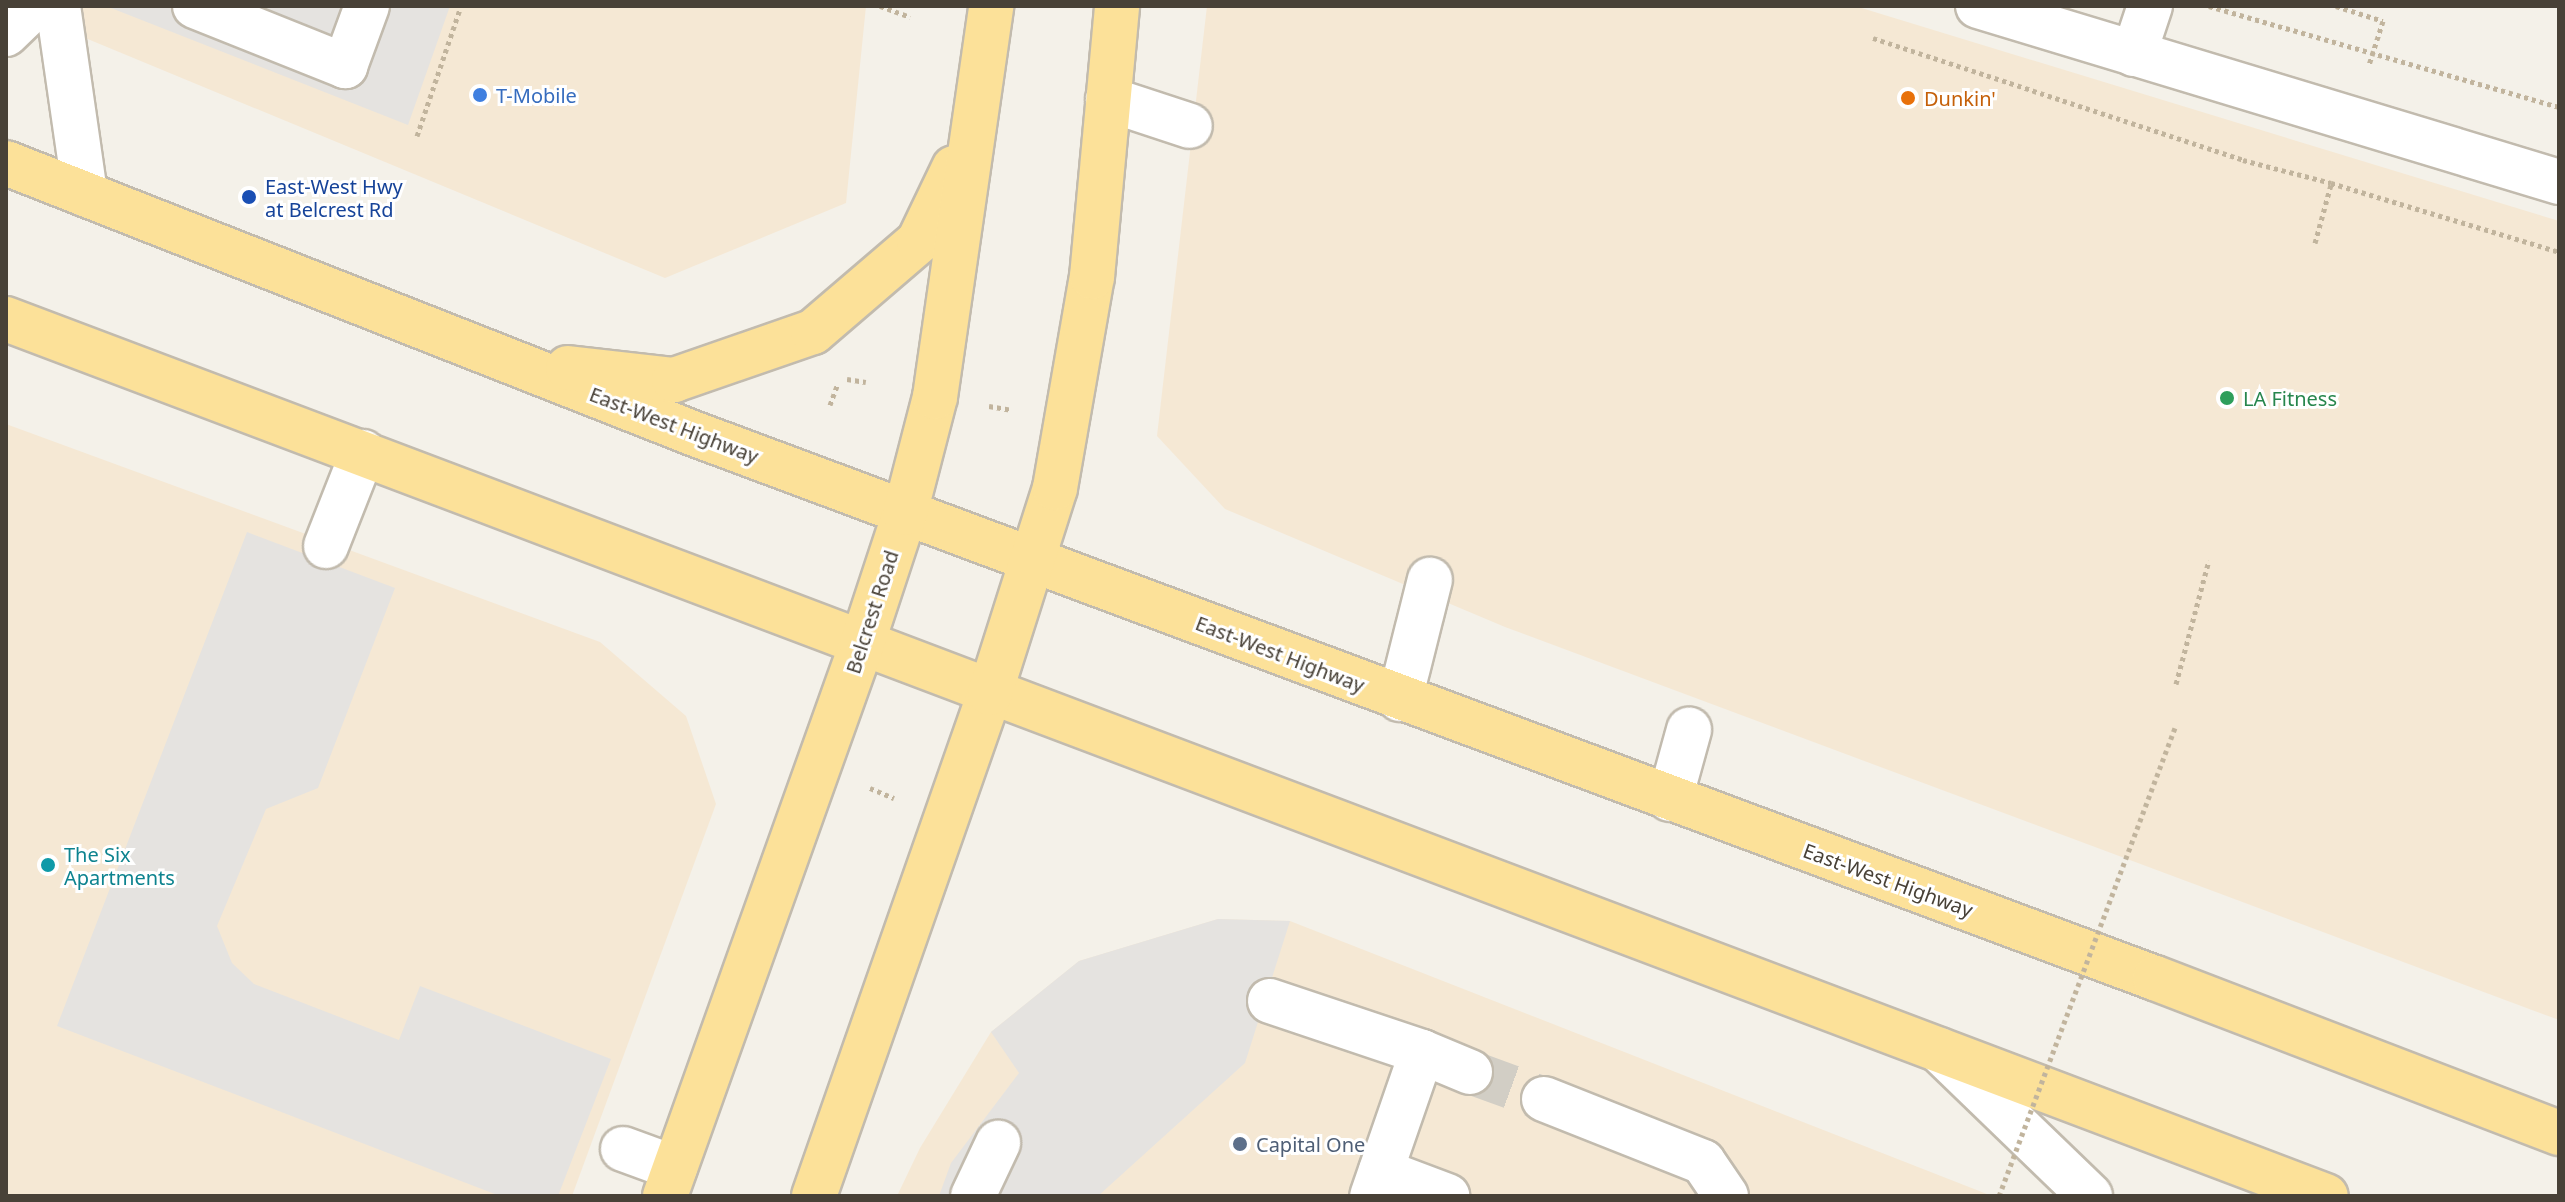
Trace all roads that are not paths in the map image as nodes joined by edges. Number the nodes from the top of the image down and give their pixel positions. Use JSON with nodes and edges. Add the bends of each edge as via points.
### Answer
{"nodes":[{"id":1,"x":35,"y":6,"type":"edge"},
{"id":2,"x":58,"y":6,"type":"edge"},
{"id":3,"x":195,"y":6,"type":"edge"},
{"id":4,"x":367,"y":6,"type":"edge"},
{"id":5,"x":991,"y":6,"type":"edge"},
{"id":6,"x":1117,"y":6,"type":"edge"},
{"id":7,"x":2150,"y":6,"type":"edge"},
{"id":8,"x":1998,"y":10,"type":"edge"},
{"id":9,"x":6,"y":34,"type":"edge"},
{"id":10,"x":2134,"y":54,"type":"junction"},
{"id":11,"x":1108,"y":99,"type":"junction"},
{"id":12,"x":974,"y":126,"type":"junction"},
{"id":13,"x":1190,"y":126,"type":"dead end"},
{"id":14,"x":6,"y":163,"type":"edge"},
{"id":15,"x":2559,"y":182,"type":"edge"},
{"id":16,"x":85,"y":194,"type":"junction"},
{"id":17,"x":6,"y":319,"type":"edge"},
{"id":18,"x":510,"y":361,"type":"junction"},
{"id":19,"x":363,"y":452,"type":"junction"},
{"id":20,"x":905,"y":513,"type":"junction"},
{"id":21,"x":326,"y":546,"type":"dead end"},
{"id":22,"x":1032,"y":561,"type":"junction"},
{"id":23,"x":1430,"y":580,"type":"dead end"},
{"id":24,"x":862,"y":644,"type":"junction"},
{"id":25,"x":990,"y":693,"type":"junction"},
{"id":26,"x":1400,"y":699,"type":"junction"},
{"id":27,"x":1689,"y":730,"type":"dead end"},
{"id":28,"x":1670,"y":799,"type":"junction"},
{"id":29,"x":1270,"y":1001,"type":"dead end"},
{"id":30,"x":1939,"y":1050,"type":"junction"},
{"id":31,"x":1422,"y":1052,"type":"junction"},
{"id":32,"x":1470,"y":1072,"type":"tunnel mouth"},
{"id":33,"x":1544,"y":1099,"type":"tunnel mouth"},
{"id":34,"x":2559,"y":1133,"type":"edge"},
{"id":35,"x":998,"y":1143,"type":"dead end"},
{"id":36,"x":623,"y":1149,"type":"dead end"},
{"id":37,"x":1715,"y":1179,"type":"edge"},
{"id":38,"x":670,"y":1182,"type":"edge"},
{"id":39,"x":1377,"y":1183,"type":"edge"},
{"id":40,"x":814,"y":1196,"type":"edge"},
{"id":41,"x":973,"y":1196,"type":"edge"},
{"id":42,"x":1447,"y":1196,"type":"edge"},
{"id":43,"x":2090,"y":1196,"type":"edge"},
{"id":44,"x":2326,"y":1196,"type":"edge"}],
"edges":[{"from":1,"to":9,"type":"lane"},
{"from":2,"to":16,"type":"lane"},
{"from":3,"to":4,"type":"lane","via":[[345,66]]},
{"from":5,"to":12,"type":"main road","name":"Belcrest Road"},
{"from":6,"to":11,"type":"main road"},
{"from":7,"to":10,"type":"lane"},
{"from":8,"to":10,"type":"lane"},
{"from":10,"to":15,"type":"lane"},
{"from":11,"to":13,"type":"lane"},
{"from":11,"to":22,"type":"main road","via":[[1092,277],[1070,414]]},
{"from":12,"to":18,"type":"main road","via":[[919,241],[813,332],[674,380]]},
{"from":12,"to":20,"type":"main road","name":"Belcrest Road","via":[[935,397]]},
{"from":14,"to":16,"type":"main road","name":"East-West Highway"},
{"from":16,"to":18,"type":"main road","name":"East-West Highway"},
{"from":17,"to":19,"type":"main road"},
{"from":18,"to":20,"type":"main road","name":"East-West Highway"},
{"from":19,"to":21,"type":"lane"},
{"from":19,"to":24,"type":"main road"},
{"from":20,"to":22,"type":"main road","name":"East-West Highway"},
{"from":20,"to":24,"type":"main road","name":"Belcrest Road"},
{"from":22,"to":25,"type":"main road"},
{"from":22,"to":26,"type":"main road","name":"East-West Highway"},
{"from":23,"to":26,"type":"lane"},
{"from":24,"to":25,"type":"main road"},
{"from":24,"to":38,"type":"main road","name":"Belcrest Road"},
{"from":25,"to":30,"type":"main road"},
{"from":25,"to":40,"type":"main road"},
{"from":26,"to":28,"type":"main road","name":"East-West Highway"},
{"from":27,"to":28,"type":"lane"},
{"from":28,"to":34,"type":"main road","name":"East-West Highway"},
{"from":29,"to":31,"type":"lane"},
{"from":30,"to":43,"type":"lane"},
{"from":30,"to":44,"type":"main road"},
{"from":31,"to":32,"type":"lane"},
{"from":31,"to":39,"type":"lane"},
{"from":33,"to":37,"type":"lane"},
{"from":35,"to":41,"type":"lane"},
{"from":36,"to":38,"type":"lane"},
{"from":39,"to":42,"type":"lane"}]}
